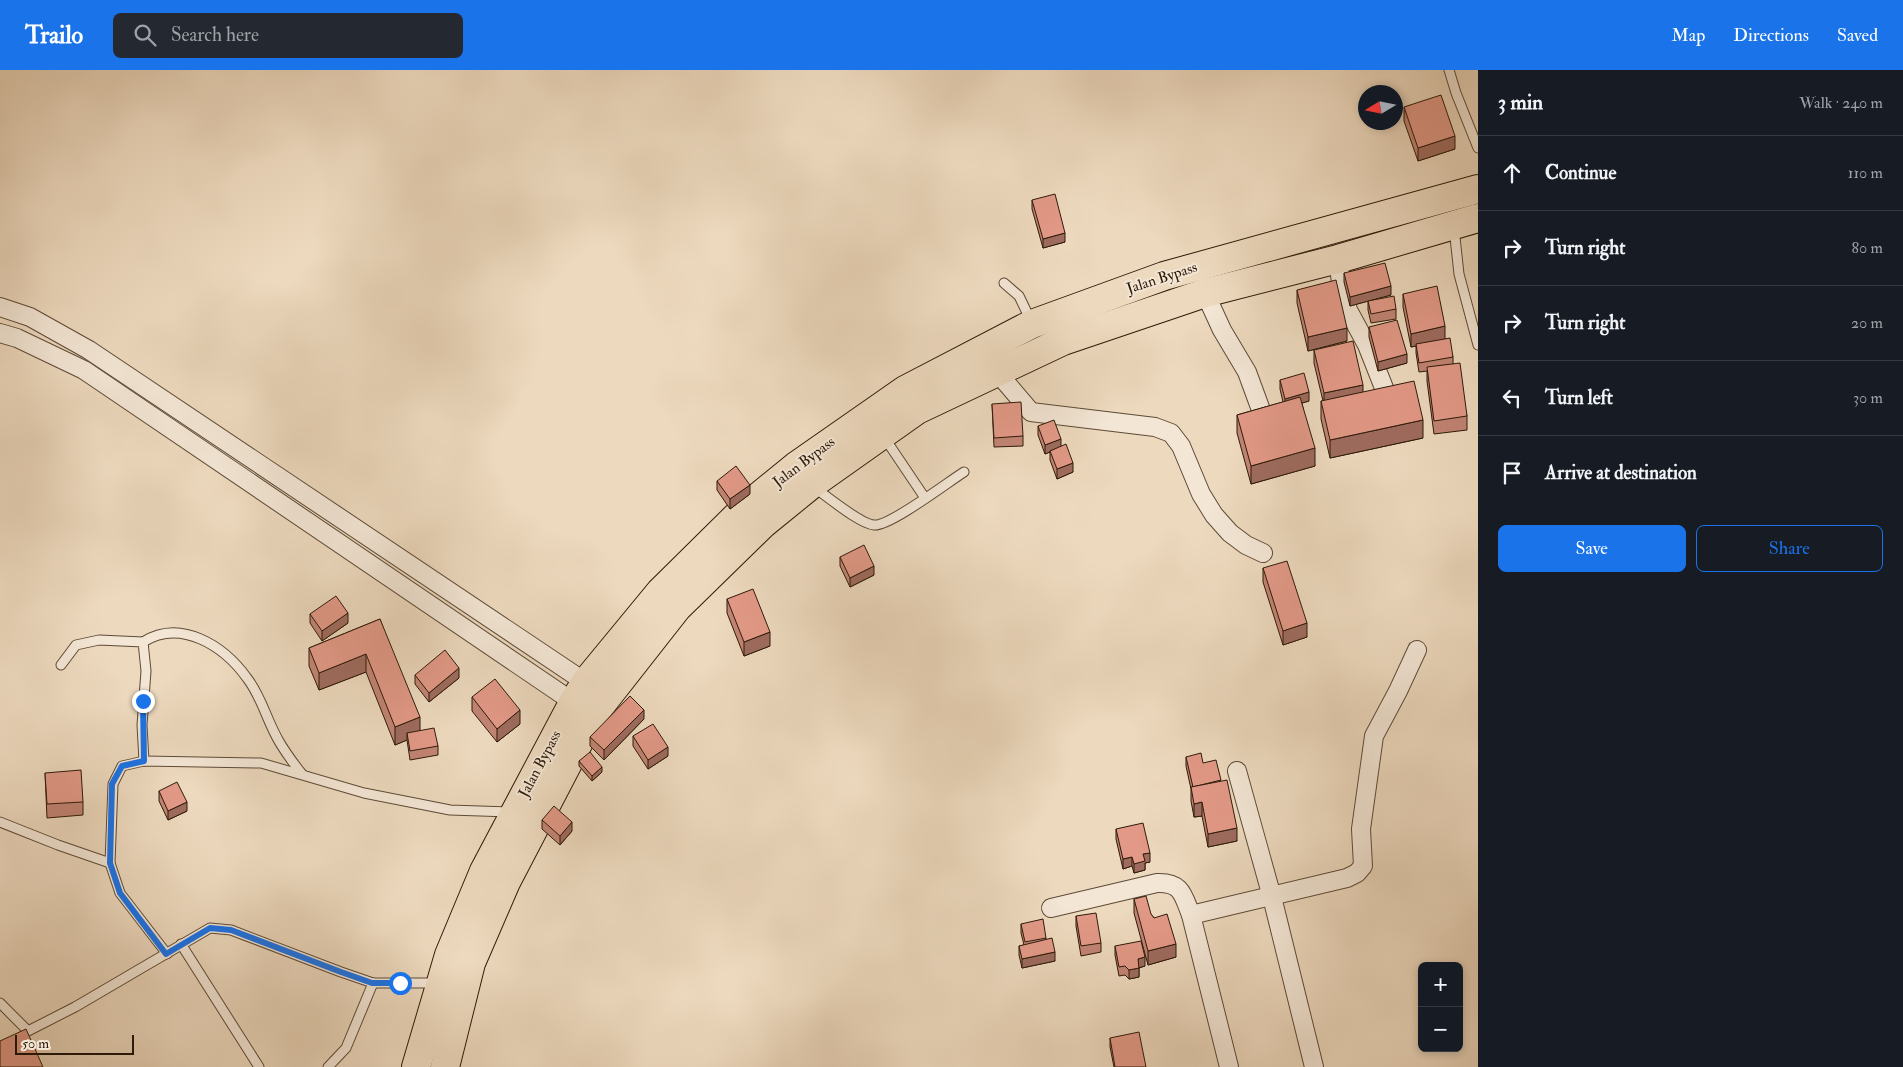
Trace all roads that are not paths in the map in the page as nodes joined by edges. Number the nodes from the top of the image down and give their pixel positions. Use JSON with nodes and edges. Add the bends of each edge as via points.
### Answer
{"nodes":[{"id":1,"x":1449,"y":70,"type":"edge"},
{"id":2,"x":1478,"y":148,"type":"edge"},
{"id":3,"x":1478,"y":189,"type":"edge"},
{"id":4,"x":1466,"y":222,"type":"edge"},
{"id":5,"x":1338,"y":259,"type":"junction"},
{"id":6,"x":1004,"y":283,"type":"dead end"},
{"id":7,"x":1205,"y":293,"type":"junction"},
{"id":8,"x":0,"y":307,"type":"edge"},
{"id":9,"x":1032,"y":324,"type":"junction"},
{"id":10,"x":0,"y":333,"type":"edge"},
{"id":11,"x":1478,"y":346,"type":"edge"},
{"id":12,"x":997,"y":372,"type":"junction"},
{"id":13,"x":1384,"y":388,"type":"edge"},
{"id":14,"x":1265,"y":421,"type":"edge"},
{"id":15,"x":882,"y":435,"type":"junction"},
{"id":16,"x":964,"y":472,"type":"dead end"},
{"id":17,"x":811,"y":485,"type":"junction"},
{"id":18,"x":925,"y":498,"type":"junction"},
{"id":19,"x":1263,"y":553,"type":"dead end"},
{"id":20,"x":144,"y":642,"type":"junction"},
{"id":21,"x":1417,"y":650,"type":"dead end"},
{"id":22,"x":61,"y":665,"type":"dead end"},
{"id":23,"x":590,"y":699,"type":"junction"},
{"id":24,"x":144,"y":761,"type":"junction"},
{"id":25,"x":1237,"y":771,"type":"dead end"},
{"id":26,"x":302,"y":774,"type":"junction"},
{"id":27,"x":515,"y":812,"type":"junction"},
{"id":28,"x":0,"y":822,"type":"edge"},
{"id":29,"x":110,"y":863,"type":"junction"},
{"id":30,"x":1272,"y":897,"type":"junction"},
{"id":31,"x":1051,"y":908,"type":"dead end"},
{"id":32,"x":1191,"y":915,"type":"junction"},
{"id":33,"x":181,"y":944,"type":"junction"},
{"id":34,"x":166,"y":954,"type":"junction"},
{"id":35,"x":372,"y":983,"type":"junction"},
{"id":36,"x":440,"y":984,"type":"junction"},
{"id":37,"x":0,"y":1003,"type":"edge"},
{"id":38,"x":259,"y":1067,"type":"edge"},
{"id":39,"x":328,"y":1067,"type":"edge"},
{"id":40,"x":416,"y":1067,"type":"edge"},
{"id":41,"x":445,"y":1067,"type":"edge"},
{"id":42,"x":1229,"y":1067,"type":"edge"},
{"id":43,"x":1314,"y":1067,"type":"edge"}],
"edges":[{"from":1,"to":2,"type":"lane"},
{"from":3,"to":9,"type":"highway","name":"Jalan Bypass","via":[[1164,276]]},
{"from":4,"to":5,"type":"highway","name":"Jalan Bypass"},
{"from":4,"to":11,"type":"lane","via":[[1459,274]]},
{"from":5,"to":7,"type":"highway","name":"Jalan Bypass"},
{"from":5,"to":13,"type":"street","via":[[1348,310],[1367,345]]},
{"from":6,"to":9,"type":"lane","via":[[1019,296]]},
{"from":7,"to":12,"type":"highway","name":"Jalan Bypass","via":[[1064,341]]},
{"from":7,"to":14,"type":"street","via":[[1247,372]]},
{"from":8,"to":23,"type":"street","via":[[30,317],[89,350]]},
{"from":9,"to":23,"type":"highway","name":"Jalan Bypass","via":[[905,390],[796,466],[747,506],[660,592]]},
{"from":10,"to":23,"type":"street","via":[[84,370]]},
{"from":12,"to":15,"type":"highway","name":"Jalan Bypass","via":[[917,410]]},
{"from":12,"to":19,"type":"street","via":[[1031,412],[1155,427],[1171,434],[1181,446],[1201,494],[1214,515],[1246,546]]},
{"from":15,"to":17,"type":"highway","name":"Jalan Bypass"},
{"from":15,"to":18,"type":"lane"},
{"from":16,"to":18,"type":"lane"},
{"from":17,"to":18,"type":"lane","via":[[863,522],[874,525],[884,524]]},
{"from":17,"to":23,"type":"highway","name":"Jalan Bypass","via":[[762,524]]},
{"from":20,"to":22,"type":"lane","via":[[99,640],[76,645]]},
{"from":20,"to":24,"type":"lane"},
{"from":20,"to":26,"type":"lane","via":[[154,635],[177,632],[200,637],[231,660],[248,678],[278,741]]},
{"from":21,"to":30,"type":"street","via":[[1374,736],[1360,828],[1363,866],[1357,874],[1347,878]]},
{"from":23,"to":27,"type":"highway","name":"Jalan Bypass"},
{"from":23,"to":41,"type":"highway","name":"Jalan Bypass","via":[[472,964]]},
{"from":24,"to":26,"type":"lane","via":[[261,762]]},
{"from":24,"to":29,"type":"lane","via":[[122,766],[112,784]]},
{"from":25,"to":30,"type":"street"},
{"from":26,"to":27,"type":"lane","via":[[364,793],[450,810]]},
{"from":27,"to":36,"type":"highway","name":"Jalan Bypass","via":[[484,871]]},
{"from":28,"to":29,"type":"lane"},
{"from":29,"to":34,"type":"lane","via":[[120,893]]},
{"from":30,"to":32,"type":"street"},
{"from":30,"to":43,"type":"street"},
{"from":31,"to":32,"type":"street","via":[[1168,882],[1182,892]]},
{"from":32,"to":42,"type":"street"},
{"from":33,"to":34,"type":"lane"},
{"from":33,"to":35,"type":"lane","via":[[210,928],[231,930]]},
{"from":33,"to":38,"type":"lane"},
{"from":34,"to":37,"type":"lane","via":[[75,1007],[24,1032]]},
{"from":35,"to":36,"type":"lane"},
{"from":35,"to":39,"type":"lane","via":[[346,1048]]},
{"from":36,"to":40,"type":"highway","name":"Jalan Bypass"}]}
